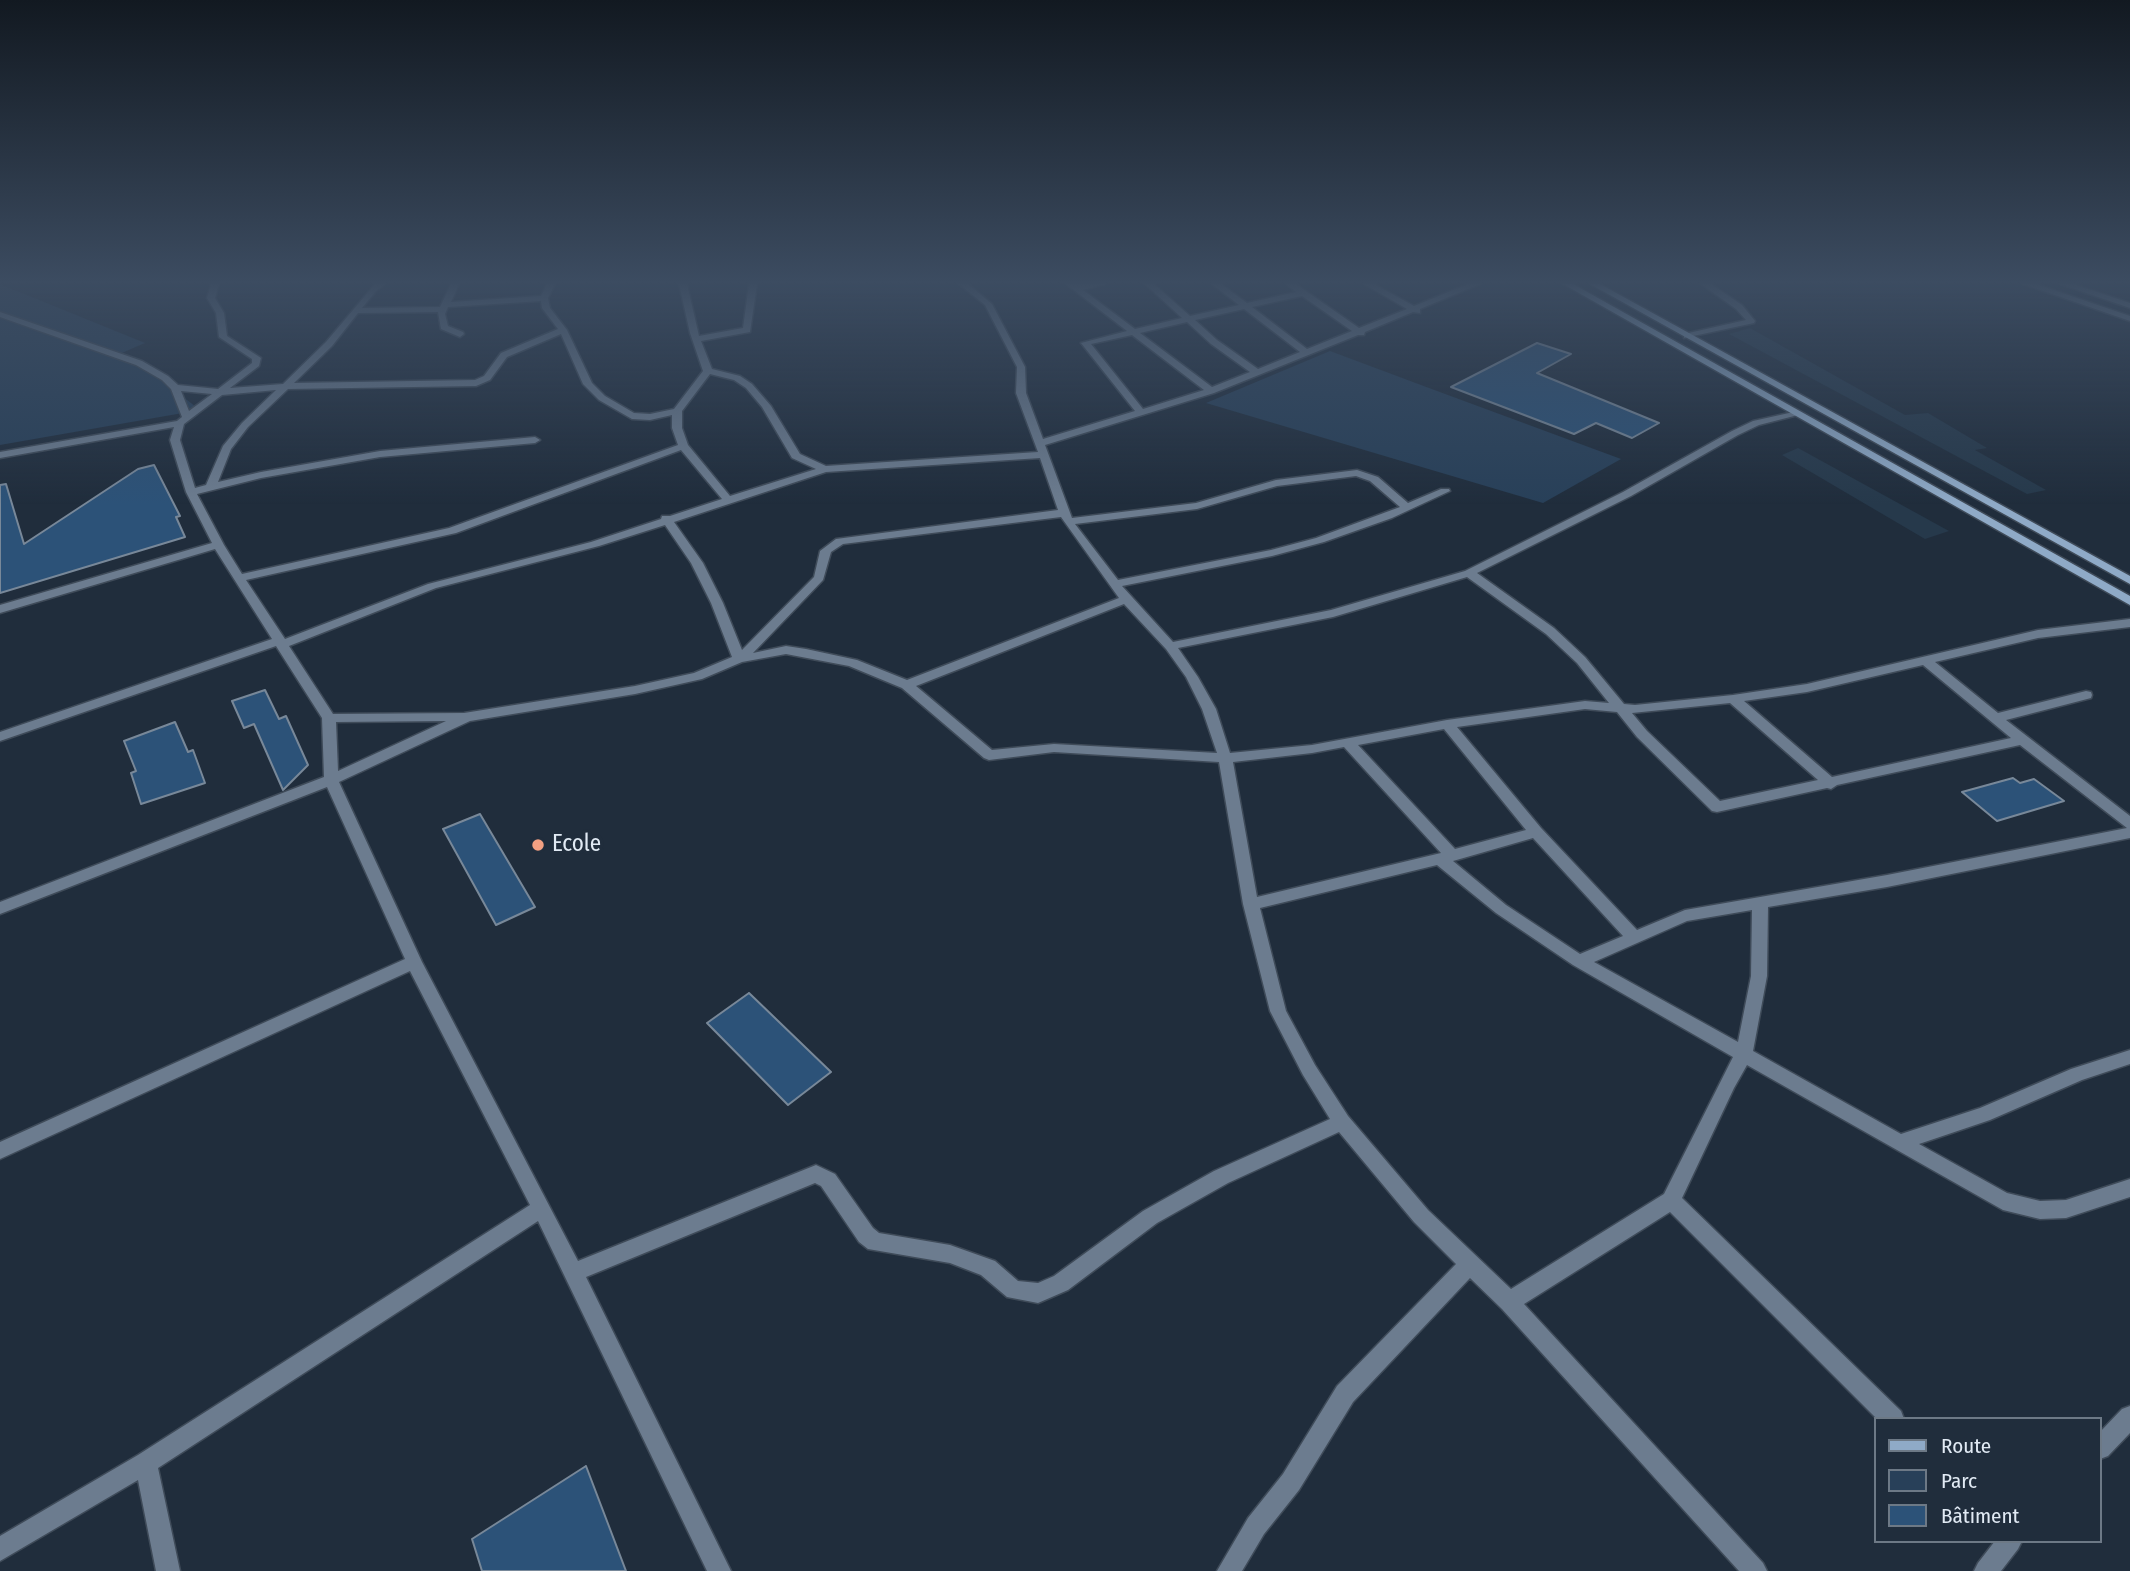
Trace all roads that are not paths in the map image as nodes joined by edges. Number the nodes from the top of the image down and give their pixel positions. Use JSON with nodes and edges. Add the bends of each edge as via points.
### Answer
{"nodes":[{"id":1,"x":123,"y":357,"type":"edge"},
{"id":2,"x":256,"y":357,"type":"edge"},
{"id":3,"x":315,"y":357,"type":"edge"},
{"id":4,"x":503,"y":357,"type":"edge"},
{"id":5,"x":575,"y":357,"type":"edge"},
{"id":6,"x":703,"y":357,"type":"edge"},
{"id":7,"x":1015,"y":357,"type":"edge"},
{"id":8,"x":1095,"y":357,"type":"edge"},
{"id":9,"x":1165,"y":357,"type":"edge"},
{"id":10,"x":1237,"y":357,"type":"edge"},
{"id":11,"x":1295,"y":357,"type":"edge"},
{"id":12,"x":1697,"y":357,"type":"edge"},
{"id":13,"x":1726,"y":357,"type":"edge"},
{"id":14,"x":708,"y":371,"type":"junction"},
{"id":15,"x":1256,"y":372,"type":"junction"},
{"id":16,"x":288,"y":386,"type":"junction"},
{"id":17,"x":175,"y":388,"type":"junction"},
{"id":18,"x":1211,"y":391,"type":"junction"},
{"id":19,"x":220,"y":392,"type":"junction"},
{"id":20,"x":677,"y":411,"type":"junction"},
{"id":21,"x":1141,"y":412,"type":"junction"},
{"id":22,"x":1795,"y":413,"type":"junction"},
{"id":23,"x":183,"y":420,"type":"junction"},
{"id":24,"x":535,"y":440,"type":"dead end"},
{"id":25,"x":683,"y":446,"type":"junction"},
{"id":26,"x":1042,"y":449,"type":"junction"},
{"id":27,"x":0,"y":454,"type":"edge"},
{"id":28,"x":825,"y":469,"type":"junction"},
{"id":29,"x":211,"y":486,"type":"junction"},
{"id":30,"x":1444,"y":491,"type":"dead end"},
{"id":31,"x":191,"y":492,"type":"junction"},
{"id":32,"x":727,"y":499,"type":"junction"},
{"id":33,"x":1407,"y":508,"type":"junction"},
{"id":34,"x":1066,"y":518,"type":"junction"},
{"id":35,"x":666,"y":519,"type":"junction"},
{"id":36,"x":218,"y":545,"type":"junction"},
{"id":37,"x":1469,"y":573,"type":"junction"},
{"id":38,"x":241,"y":578,"type":"junction"},
{"id":39,"x":2130,"y":580,"type":"edge"},
{"id":40,"x":1115,"y":584,"type":"junction"},
{"id":41,"x":1126,"y":599,"type":"junction"},
{"id":42,"x":2130,"y":601,"type":"edge"},
{"id":43,"x":0,"y":609,"type":"edge"},
{"id":44,"x":2130,"y":622,"type":"edge"},
{"id":45,"x":280,"y":643,"type":"junction"},
{"id":46,"x":1170,"y":646,"type":"junction"},
{"id":47,"x":739,"y":659,"type":"junction"},
{"id":48,"x":1924,"y":659,"type":"junction"},
{"id":49,"x":907,"y":685,"type":"junction"},
{"id":50,"x":2086,"y":695,"type":"dead end"},
{"id":51,"x":1733,"y":699,"type":"junction"},
{"id":52,"x":1619,"y":709,"type":"junction"},
{"id":53,"x":467,"y":717,"type":"junction"},
{"id":54,"x":330,"y":718,"type":"junction"},
{"id":55,"x":1996,"y":718,"type":"junction"},
{"id":56,"x":1447,"y":724,"type":"junction"},
{"id":57,"x":0,"y":737,"type":"edge"},
{"id":58,"x":2022,"y":740,"type":"junction"},
{"id":59,"x":1348,"y":743,"type":"junction"},
{"id":60,"x":1225,"y":758,"type":"junction"},
{"id":61,"x":331,"y":780,"type":"junction"},
{"id":62,"x":1830,"y":784,"type":"junction"},
{"id":63,"x":2130,"y":824,"type":"edge"},
{"id":64,"x":1536,"y":832,"type":"junction"},
{"id":65,"x":2130,"y":833,"type":"edge"},
{"id":66,"x":1446,"y":858,"type":"junction"},
{"id":67,"x":1251,"y":904,"type":"junction"},
{"id":68,"x":1760,"y":904,"type":"junction"},
{"id":69,"x":0,"y":908,"type":"edge"},
{"id":70,"x":1634,"y":937,"type":"junction"},
{"id":71,"x":1579,"y":961,"type":"junction"},
{"id":72,"x":414,"y":962,"type":"junction"},
{"id":73,"x":1744,"y":1054,"type":"junction"},
{"id":74,"x":2130,"y":1057,"type":"edge"},
{"id":75,"x":1342,"y":1122,"type":"junction"},
{"id":76,"x":1901,"y":1142,"type":"junction"},
{"id":77,"x":0,"y":1151,"type":"edge"},
{"id":78,"x":2130,"y":1188,"type":"edge"},
{"id":79,"x":1671,"y":1200,"type":"junction"},
{"id":80,"x":542,"y":1208,"type":"junction"},
{"id":81,"x":1471,"y":1264,"type":"junction"},
{"id":82,"x":573,"y":1273,"type":"junction"},
{"id":83,"x":1509,"y":1301,"type":"junction"},
{"id":84,"x":1891,"y":1417,"type":"edge"},
{"id":85,"x":2130,"y":1417,"type":"edge"},
{"id":86,"x":2102,"y":1446,"type":"edge"},
{"id":87,"x":146,"y":1463,"type":"junction"},
{"id":88,"x":2008,"y":1543,"type":"edge"},
{"id":89,"x":0,"y":1549,"type":"edge"},
{"id":90,"x":168,"y":1571,"type":"edge"},
{"id":91,"x":719,"y":1571,"type":"edge"},
{"id":92,"x":1229,"y":1571,"type":"edge"},
{"id":93,"x":1755,"y":1571,"type":"edge"},
{"id":94,"x":1986,"y":1571,"type":"edge"}],
"edges":[{"from":1,"to":17,"type":"street","via":[[166,378]]},
{"from":2,"to":19,"type":"street","via":[[256,363]]},
{"from":3,"to":16,"type":"street"},
{"from":4,"to":16,"type":"street","via":[[481,382]]},
{"from":5,"to":20,"type":"street","via":[[588,384],[632,416]]},
{"from":6,"to":14,"type":"street"},
{"from":7,"to":26,"type":"street","via":[[1021,393]]},
{"from":8,"to":21,"type":"street"},
{"from":9,"to":18,"type":"street"},
{"from":10,"to":15,"type":"street"},
{"from":11,"to":15,"type":"street"},
{"from":12,"to":22,"type":"street"},
{"from":13,"to":39,"type":"street"},
{"from":14,"to":20,"type":"street"},
{"from":14,"to":28,"type":"street","via":[[749,386],[796,456]]},
{"from":15,"to":18,"type":"street"},
{"from":16,"to":19,"type":"street"},
{"from":16,"to":29,"type":"street","via":[[226,448]]},
{"from":17,"to":19,"type":"street"},
{"from":17,"to":23,"type":"street"},
{"from":18,"to":21,"type":"street"},
{"from":19,"to":23,"type":"street"},
{"from":20,"to":25,"type":"street"},
{"from":21,"to":26,"type":"street"},
{"from":22,"to":37,"type":"street","via":[[1735,433],[1627,494]]},
{"from":22,"to":42,"type":"street"},
{"from":23,"to":27,"type":"street"},
{"from":23,"to":31,"type":"street","via":[[175,440]]},
{"from":24,"to":29,"type":"street","via":[[380,454]]},
{"from":25,"to":32,"type":"street"},
{"from":25,"to":38,"type":"street","via":[[452,531]]},
{"from":26,"to":28,"type":"street"},
{"from":26,"to":34,"type":"street"},
{"from":28,"to":32,"type":"street"},
{"from":29,"to":31,"type":"street"},
{"from":30,"to":33,"type":"street"},
{"from":31,"to":36,"type":"street"},
{"from":32,"to":35,"type":"street"},
{"from":33,"to":34,"type":"street","via":[[1374,479],[1357,473],[1276,483],[1197,506]]},
{"from":33,"to":40,"type":"street","via":[[1272,553]]},
{"from":34,"to":40,"type":"street"},
{"from":34,"to":47,"type":"street","via":[[840,541],[826,551],[819,578],[804,597]]},
{"from":35,"to":45,"type":"street","via":[[595,544],[432,586]]},
{"from":35,"to":47,"type":"street","via":[[697,564]]},
{"from":36,"to":38,"type":"street"},
{"from":36,"to":43,"type":"street"},
{"from":37,"to":46,"type":"street","via":[[1333,613]]},
{"from":37,"to":52,"type":"street","via":[[1550,631],[1581,660]]},
{"from":38,"to":45,"type":"street"},
{"from":40,"to":41,"type":"street"},
{"from":41,"to":46,"type":"street"},
{"from":41,"to":49,"type":"street"},
{"from":44,"to":48,"type":"street","via":[[2038,634]]},
{"from":45,"to":54,"type":"street"},
{"from":45,"to":57,"type":"street"},
{"from":46,"to":60,"type":"street","via":[[1209,709]]},
{"from":47,"to":49,"type":"street","via":[[786,650],[806,653],[853,663]]},
{"from":47,"to":53,"type":"street","via":[[667,684]]},
{"from":48,"to":51,"type":"street","via":[[1807,688]]},
{"from":48,"to":55,"type":"street"},
{"from":49,"to":60,"type":"street","via":[[989,755],[1054,748]]},
{"from":50,"to":55,"type":"street"},
{"from":51,"to":52,"type":"street"},
{"from":51,"to":62,"type":"street"},
{"from":52,"to":56,"type":"street","via":[[1585,705]]},
{"from":52,"to":62,"type":"street","via":[[1717,807]]},
{"from":53,"to":54,"type":"street"},
{"from":53,"to":61,"type":"street"},
{"from":54,"to":61,"type":"street"},
{"from":55,"to":58,"type":"street"},
{"from":56,"to":59,"type":"street"},
{"from":56,"to":64,"type":"street"},
{"from":58,"to":62,"type":"street"},
{"from":58,"to":63,"type":"street"},
{"from":59,"to":60,"type":"street"},
{"from":59,"to":66,"type":"street"},
{"from":60,"to":67,"type":"street"},
{"from":61,"to":69,"type":"street"},
{"from":61,"to":72,"type":"street"},
{"from":64,"to":66,"type":"street"},
{"from":64,"to":70,"type":"street"},
{"from":65,"to":68,"type":"street"},
{"from":66,"to":67,"type":"street"},
{"from":66,"to":71,"type":"street","via":[[1501,909]]},
{"from":67,"to":75,"type":"street","via":[[1278,1011]]},
{"from":68,"to":70,"type":"street","via":[[1685,916]]},
{"from":68,"to":73,"type":"street","via":[[1759,976]]},
{"from":70,"to":71,"type":"street"},
{"from":71,"to":73,"type":"street"},
{"from":72,"to":77,"type":"street"},
{"from":72,"to":80,"type":"street"},
{"from":73,"to":76,"type":"street"},
{"from":73,"to":79,"type":"street"},
{"from":74,"to":76,"type":"street"},
{"from":75,"to":81,"type":"street","via":[[1421,1216]]},
{"from":75,"to":82,"type":"street","via":[[1221,1177],[1150,1217],[1061,1283],[1038,1293],[1014,1290],[988,1268],[950,1254],[875,1242],[828,1180],[816,1174]]},
{"from":76,"to":78,"type":"street","via":[[1962,1180],[2003,1201],[2024,1206],[2066,1209]]},
{"from":79,"to":83,"type":"street"},
{"from":79,"to":84,"type":"street"},
{"from":80,"to":82,"type":"street"},
{"from":80,"to":87,"type":"street"},
{"from":81,"to":83,"type":"street"},
{"from":81,"to":92,"type":"street","via":[[1345,1394]]},
{"from":82,"to":91,"type":"street"},
{"from":83,"to":93,"type":"street"},
{"from":85,"to":86,"type":"street"},
{"from":87,"to":89,"type":"street"},
{"from":87,"to":90,"type":"street"},
{"from":88,"to":94,"type":"street"}]}
